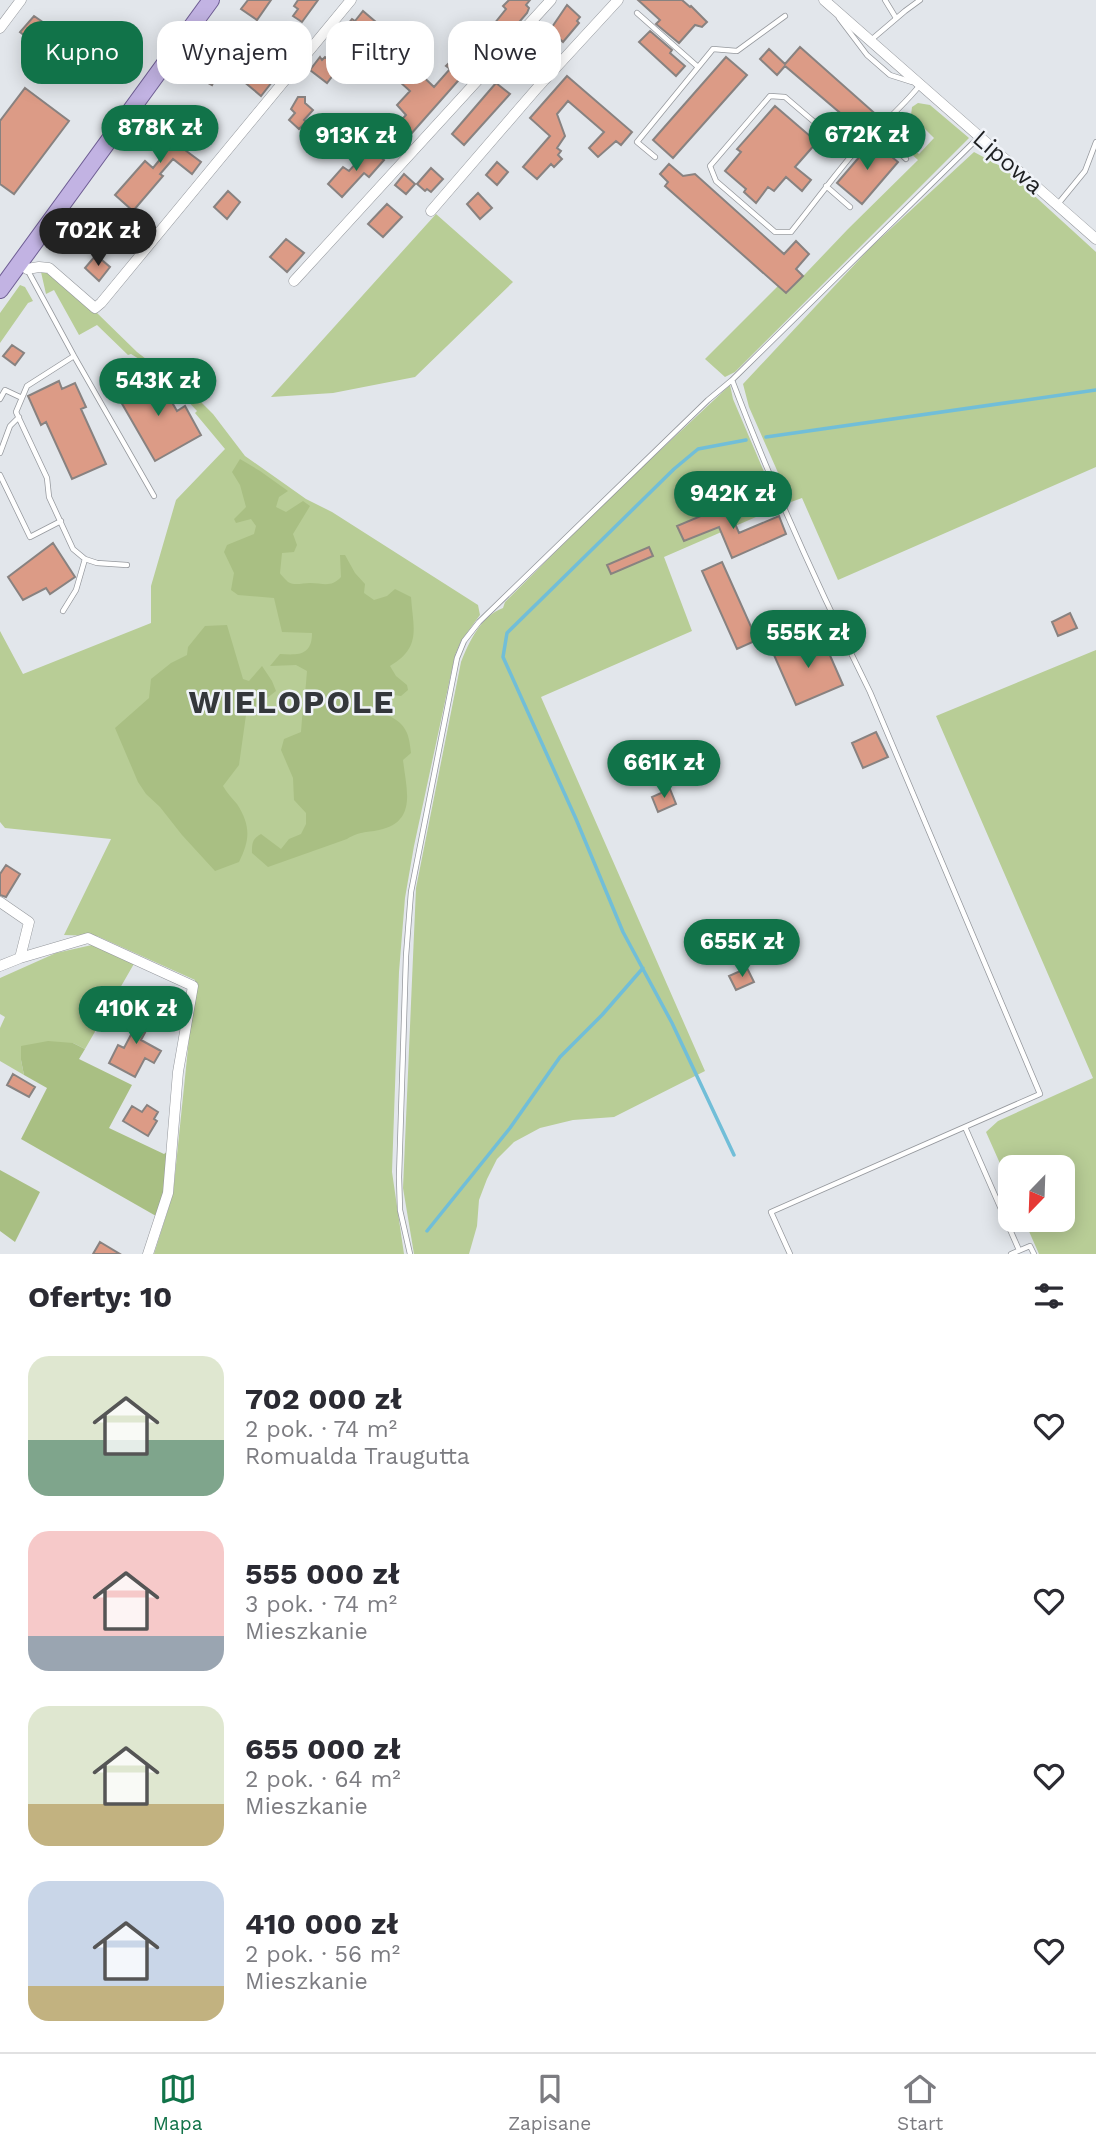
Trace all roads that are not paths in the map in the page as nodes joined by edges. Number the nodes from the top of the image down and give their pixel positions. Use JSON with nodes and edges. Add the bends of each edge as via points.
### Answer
{"nodes":[{"id":1,"x":21,"y":0,"type":"edge"},
{"id":2,"x":211,"y":0,"type":"edge"},
{"id":3,"x":351,"y":0,"type":"edge"},
{"id":4,"x":551,"y":0,"type":"edge"},
{"id":5,"x":618,"y":0,"type":"edge"},
{"id":6,"x":885,"y":0,"type":"edge"},
{"id":7,"x":920,"y":0,"type":"edge"},
{"id":8,"x":827,"y":2,"type":"edge"},
{"id":9,"x":637,"y":13,"type":"dead end"},
{"id":10,"x":785,"y":16,"type":"dead end"},
{"id":11,"x":897,"y":18,"type":"junction"},
{"id":12,"x":0,"y":28,"type":"edge"},
{"id":13,"x":870,"y":41,"type":"junction"},
{"id":14,"x":698,"y":67,"type":"junction"},
{"id":15,"x":920,"y":85,"type":"junction"},
{"id":16,"x":876,"y":130,"type":"junction"},
{"id":17,"x":979,"y":137,"type":"junction"},
{"id":18,"x":1096,"y":142,"type":"edge"},
{"id":19,"x":853,"y":155,"type":"junction"},
{"id":20,"x":655,"y":157,"type":"dead end"},
{"id":21,"x":906,"y":159,"type":"dead end"},
{"id":22,"x":826,"y":186,"type":"junction"},
{"id":23,"x":1058,"y":205,"type":"junction"},
{"id":24,"x":850,"y":207,"type":"dead end"},
{"id":25,"x":430,"y":211,"type":"dead end"},
{"id":26,"x":1096,"y":239,"type":"edge"},
{"id":27,"x":24,"y":266,"type":"junction"},
{"id":28,"x":294,"y":281,"type":"dead end"},
{"id":29,"x":0,"y":290,"type":"edge"},
{"id":30,"x":74,"y":356,"type":"junction"},
{"id":31,"x":732,"y":380,"type":"junction"},
{"id":32,"x":22,"y":398,"type":"junction"},
{"id":33,"x":0,"y":399,"type":"edge"},
{"id":34,"x":19,"y":417,"type":"junction"},
{"id":35,"x":0,"y":453,"type":"edge"},
{"id":36,"x":0,"y":475,"type":"edge"},
{"id":37,"x":154,"y":496,"type":"dead end"},
{"id":38,"x":61,"y":521,"type":"junction"},
{"id":39,"x":85,"y":559,"type":"junction"},
{"id":40,"x":127,"y":565,"type":"dead end"},
{"id":41,"x":63,"y":611,"type":"dead end"},
{"id":42,"x":0,"y":902,"type":"edge"},
{"id":43,"x":20,"y":958,"type":"junction"},
{"id":44,"x":0,"y":966,"type":"edge"},
{"id":45,"x":965,"y":1127,"type":"junction"},
{"id":46,"x":1019,"y":1250,"type":"junction"},
{"id":47,"x":148,"y":1254,"type":"edge"},
{"id":48,"x":410,"y":1254,"type":"edge"},
{"id":49,"x":790,"y":1254,"type":"edge"},
{"id":50,"x":1011,"y":1254,"type":"edge"},
{"id":51,"x":1034,"y":1254,"type":"edge"}],
"edges":[{"from":1,"to":12,"type":"street"},
{"from":2,"to":27,"type":"main road"},
{"from":3,"to":27,"type":"street","via":[[105,300],[95,308],[49,268]]},
{"from":4,"to":28,"type":"street"},
{"from":5,"to":25,"type":"street"},
{"from":6,"to":11,"type":"lane"},
{"from":7,"to":11,"type":"lane"},
{"from":8,"to":13,"type":"street","name":"Lipowa"},
{"from":8,"to":15,"type":"lane","name":"Lipowa","via":[[867,55],[890,75]]},
{"from":9,"to":14,"type":"lane"},
{"from":10,"to":14,"type":"lane","via":[[737,51],[713,49]]},
{"from":11,"to":13,"type":"lane"},
{"from":13,"to":15,"type":"street","name":"Lipowa"},
{"from":14,"to":20,"type":"lane","via":[[637,142]]},
{"from":15,"to":16,"type":"lane"},
{"from":15,"to":17,"type":"street","name":"Lipowa"},
{"from":16,"to":19,"type":"lane"},
{"from":16,"to":21,"type":"lane"},
{"from":17,"to":23,"type":"street","name":"Lipowa"},
{"from":17,"to":31,"type":"lane"},
{"from":18,"to":23,"type":"lane","via":[[1085,172]]},
{"from":19,"to":22,"type":"lane"},
{"from":19,"to":22,"type":"lane","via":[[785,97],[770,96],[710,166],[716,181],[775,232],[791,232]]},
{"from":22,"to":24,"type":"lane"},
{"from":23,"to":26,"type":"street","name":"Lipowa"},
{"from":27,"to":29,"type":"main road"},
{"from":27,"to":30,"type":"lane"},
{"from":30,"to":32,"type":"lane","via":[[27,386]]},
{"from":30,"to":37,"type":"lane"},
{"from":31,"to":45,"type":"lane","via":[[1040,1094]]},
{"from":31,"to":48,"type":"lane","via":[[479,622],[457,658],[411,892],[399,1166],[400,1210]]},
{"from":32,"to":33,"type":"lane","via":[[5,390]]},
{"from":32,"to":34,"type":"lane","via":[[16,412]]},
{"from":34,"to":35,"type":"lane","via":[[10,426]]},
{"from":34,"to":38,"type":"lane"},
{"from":36,"to":38,"type":"lane","via":[[30,537]]},
{"from":38,"to":39,"type":"lane","via":[[73,549]]},
{"from":39,"to":40,"type":"lane"},
{"from":39,"to":41,"type":"lane","via":[[76,590]]},
{"from":42,"to":43,"type":"street","via":[[29,922]]},
{"from":43,"to":44,"type":"street"},
{"from":43,"to":47,"type":"street","via":[[88,938],[192,986],[178,1072],[168,1193]]},
{"from":45,"to":46,"type":"lane"},
{"from":45,"to":49,"type":"lane","via":[[771,1212]]},
{"from":46,"to":50,"type":"lane"},
{"from":46,"to":51,"type":"lane","via":[[1030,1246]]}]}
